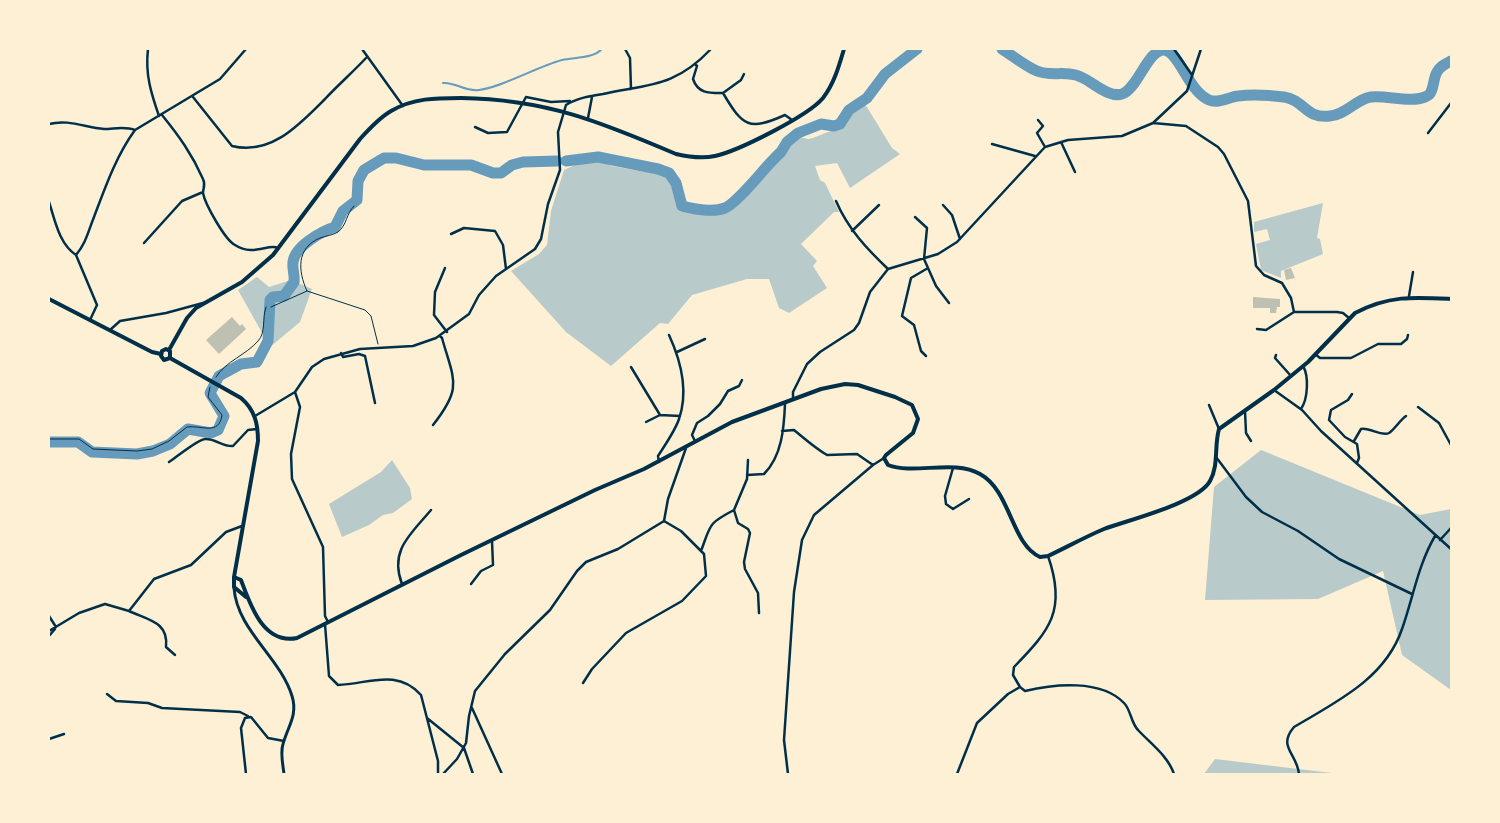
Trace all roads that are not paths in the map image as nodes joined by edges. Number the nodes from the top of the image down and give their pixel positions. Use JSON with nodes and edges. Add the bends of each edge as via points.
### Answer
{"nodes":[{"id":1,"x":148,"y":49,"type":"edge"},
{"id":2,"x":246,"y":49,"type":"edge"},
{"id":3,"x":362,"y":49,"type":"edge"},
{"id":4,"x":625,"y":49,"type":"edge"},
{"id":5,"x":711,"y":49,"type":"edge"},
{"id":6,"x":844,"y":49,"type":"edge"},
{"id":7,"x":1174,"y":49,"type":"edge"},
{"id":8,"x":1200,"y":49,"type":"edge"},
{"id":9,"x":366,"y":58,"type":"junction"},
{"id":10,"x":696,"y":64,"type":"junction"},
{"id":11,"x":744,"y":74,"type":"dead end"},
{"id":12,"x":1192,"y":75,"type":"junction"},
{"id":13,"x":631,"y":89,"type":"junction"},
{"id":14,"x":724,"y":93,"type":"junction"},
{"id":15,"x":592,"y":96,"type":"junction"},
{"id":16,"x":193,"y":97,"type":"junction"},
{"id":17,"x":571,"y":101,"type":"junction"},
{"id":18,"x":522,"y":103,"type":"junction"},
{"id":19,"x":1451,"y":103,"type":"edge"},
{"id":20,"x":403,"y":106,"type":"junction"},
{"id":21,"x":161,"y":116,"type":"junction"},
{"id":22,"x":588,"y":118,"type":"junction"},
{"id":23,"x":792,"y":120,"type":"junction"},
{"id":24,"x":1038,"y":120,"type":"dead end"},
{"id":25,"x":1153,"y":123,"type":"junction"},
{"id":26,"x":49,"y":124,"type":"edge"},
{"id":27,"x":475,"y":127,"type":"dead end"},
{"id":28,"x":135,"y":130,"type":"junction"},
{"id":29,"x":1428,"y":133,"type":"dead end"},
{"id":30,"x":1061,"y":142,"type":"junction"},
{"id":31,"x":992,"y":144,"type":"dead end"},
{"id":32,"x":1045,"y":147,"type":"junction"},
{"id":33,"x":1035,"y":156,"type":"junction"},
{"id":34,"x":1075,"y":172,"type":"dead end"},
{"id":35,"x":203,"y":192,"type":"junction"},
{"id":36,"x":836,"y":201,"type":"dead end"},
{"id":37,"x":49,"y":202,"type":"edge"},
{"id":38,"x":879,"y":205,"type":"dead end"},
{"id":39,"x":943,"y":205,"type":"dead end"},
{"id":40,"x":915,"y":216,"type":"dead end"},
{"id":41,"x":852,"y":231,"type":"junction"},
{"id":42,"x":451,"y":234,"type":"dead end"},
{"id":43,"x":960,"y":239,"type":"junction"},
{"id":44,"x":144,"y":242,"type":"dead end"},
{"id":45,"x":278,"y":248,"type":"junction"},
{"id":46,"x":76,"y":255,"type":"junction"},
{"id":47,"x":924,"y":258,"type":"junction"},
{"id":48,"x":445,"y":268,"type":"dead end"},
{"id":49,"x":928,"y":268,"type":"junction"},
{"id":50,"x":506,"y":269,"type":"junction"},
{"id":51,"x":888,"y":269,"type":"junction"},
{"id":52,"x":1412,"y":272,"type":"dead end"},
{"id":53,"x":1409,"y":296,"type":"junction"},
{"id":54,"x":49,"y":299,"type":"edge"},
{"id":55,"x":1451,"y":299,"type":"edge"},
{"id":56,"x":205,"y":302,"type":"junction"},
{"id":57,"x":949,"y":303,"type":"dead end"},
{"id":58,"x":1294,"y":312,"type":"junction"},
{"id":59,"x":1349,"y":318,"type":"junction"},
{"id":60,"x":90,"y":320,"type":"junction"},
{"id":61,"x":1257,"y":328,"type":"dead end"},
{"id":62,"x":110,"y":330,"type":"junction"},
{"id":63,"x":447,"y":332,"type":"junction"},
{"id":64,"x":668,"y":335,"type":"dead end"},
{"id":65,"x":1408,"y":335,"type":"dead end"},
{"id":66,"x":440,"y":336,"type":"junction"},
{"id":67,"x":705,"y":339,"type":"dead end"},
{"id":68,"x":168,"y":350,"type":"junction"},
{"id":69,"x":677,"y":352,"type":"junction"},
{"id":70,"x":341,"y":353,"type":"junction"},
{"id":71,"x":161,"y":354,"type":"junction"},
{"id":72,"x":1276,"y":354,"type":"dead end"},
{"id":73,"x":1315,"y":354,"type":"junction"},
{"id":74,"x":926,"y":356,"type":"dead end"},
{"id":75,"x":170,"y":358,"type":"junction"},
{"id":76,"x":1303,"y":366,"type":"junction"},
{"id":77,"x":631,"y":367,"type":"dead end"},
{"id":78,"x":1291,"y":376,"type":"junction"},
{"id":79,"x":742,"y":380,"type":"dead end"},
{"id":80,"x":1274,"y":390,"type":"junction"},
{"id":81,"x":295,"y":392,"type":"junction"},
{"id":82,"x":1352,"y":394,"type":"dead end"},
{"id":83,"x":794,"y":400,"type":"junction"},
{"id":84,"x":375,"y":403,"type":"dead end"},
{"id":85,"x":785,"y":404,"type":"junction"},
{"id":86,"x":1209,"y":405,"type":"dead end"},
{"id":87,"x":1418,"y":407,"type":"dead end"},
{"id":88,"x":1301,"y":409,"type":"junction"},
{"id":89,"x":1245,"y":410,"type":"junction"},
{"id":90,"x":660,"y":415,"type":"junction"},
{"id":91,"x":255,"y":416,"type":"junction"},
{"id":92,"x":680,"y":416,"type":"junction"},
{"id":93,"x":1406,"y":416,"type":"dead end"},
{"id":94,"x":646,"y":422,"type":"dead end"},
{"id":95,"x":433,"y":425,"type":"dead end"},
{"id":96,"x":258,"y":429,"type":"junction"},
{"id":97,"x":1219,"y":429,"type":"junction"},
{"id":98,"x":782,"y":432,"type":"junction"},
{"id":99,"x":1251,"y":441,"type":"dead end"},
{"id":100,"x":1354,"y":441,"type":"junction"},
{"id":101,"x":696,"y":442,"type":"junction"},
{"id":102,"x":1451,"y":445,"type":"edge"},
{"id":103,"x":686,"y":448,"type":"junction"},
{"id":104,"x":1216,"y":457,"type":"junction"},
{"id":105,"x":884,"y":458,"type":"junction"},
{"id":106,"x":748,"y":460,"type":"dead end"},
{"id":107,"x":169,"y":462,"type":"dead end"},
{"id":108,"x":658,"y":462,"type":"junction"},
{"id":109,"x":1356,"y":462,"type":"junction"},
{"id":110,"x":873,"y":465,"type":"junction"},
{"id":111,"x":953,"y":468,"type":"junction"},
{"id":112,"x":747,"y":475,"type":"junction"},
{"id":113,"x":969,"y":499,"type":"dead end"},
{"id":114,"x":431,"y":510,"type":"dead end"},
{"id":115,"x":734,"y":510,"type":"junction"},
{"id":116,"x":664,"y":521,"type":"junction"},
{"id":117,"x":242,"y":526,"type":"junction"},
{"id":118,"x":1451,"y":528,"type":"edge"},
{"id":119,"x":1435,"y":536,"type":"junction"},
{"id":120,"x":1440,"y":540,"type":"junction"},
{"id":121,"x":492,"y":541,"type":"junction"},
{"id":122,"x":1451,"y":549,"type":"edge"},
{"id":123,"x":702,"y":551,"type":"junction"},
{"id":124,"x":1048,"y":556,"type":"junction"},
{"id":125,"x":234,"y":577,"type":"junction"},
{"id":126,"x":471,"y":584,"type":"dead end"},
{"id":127,"x":403,"y":585,"type":"junction"},
{"id":128,"x":234,"y":587,"type":"junction"},
{"id":129,"x":1412,"y":594,"type":"junction"},
{"id":130,"x":246,"y":597,"type":"junction"},
{"id":131,"x":129,"y":611,"type":"junction"},
{"id":132,"x":759,"y":614,"type":"dead end"},
{"id":133,"x":49,"y":616,"type":"edge"},
{"id":134,"x":326,"y":624,"type":"junction"},
{"id":135,"x":56,"y":627,"type":"junction"},
{"id":136,"x":49,"y":631,"type":"edge"},
{"id":137,"x":49,"y":636,"type":"edge"},
{"id":138,"x":174,"y":654,"type":"dead end"},
{"id":139,"x":584,"y":683,"type":"dead end"},
{"id":140,"x":1020,"y":687,"type":"junction"},
{"id":141,"x":107,"y":694,"type":"dead end"},
{"id":142,"x":471,"y":707,"type":"junction"},
{"id":143,"x":248,"y":716,"type":"junction"},
{"id":144,"x":427,"y":718,"type":"junction"},
{"id":145,"x":64,"y":734,"type":"dead end"},
{"id":146,"x":49,"y":739,"type":"edge"},
{"id":147,"x":284,"y":741,"type":"junction"},
{"id":148,"x":464,"y":748,"type":"junction"},
{"id":149,"x":246,"y":774,"type":"edge"},
{"id":150,"x":284,"y":774,"type":"edge"},
{"id":151,"x":438,"y":774,"type":"edge"},
{"id":152,"x":443,"y":774,"type":"edge"},
{"id":153,"x":473,"y":774,"type":"edge"},
{"id":154,"x":502,"y":774,"type":"edge"},
{"id":155,"x":788,"y":774,"type":"edge"},
{"id":156,"x":957,"y":774,"type":"edge"},
{"id":157,"x":1174,"y":774,"type":"edge"},
{"id":158,"x":1299,"y":774,"type":"edge"}],
"edges":[{"from":1,"to":21,"type":"street","via":[[147,77]]},
{"from":2,"to":16,"type":"street","via":[[220,79]]},
{"from":3,"to":9,"type":"street"},
{"from":4,"to":13,"type":"street","via":[[630,58]]},
{"from":5,"to":10,"type":"street"},
{"from":6,"to":23,"type":"main road","via":[[828,91],[814,106]]},
{"from":7,"to":12,"type":"street"},
{"from":8,"to":12,"type":"street"},
{"from":9,"to":16,"type":"street","via":[[303,122],[276,140],[252,148],[232,146]]},
{"from":9,"to":20,"type":"street"},
{"from":10,"to":13,"type":"street","via":[[673,79]]},
{"from":10,"to":14,"type":"street","via":[[692,79],[697,88],[707,93]]},
{"from":11,"to":14,"type":"street"},
{"from":12,"to":25,"type":"street","via":[[1189,89]]},
{"from":13,"to":15,"type":"street"},
{"from":14,"to":23,"type":"street","via":[[733,111],[749,124],[755,126],[785,115]]},
{"from":15,"to":17,"type":"street"},
{"from":15,"to":22,"type":"street"},
{"from":16,"to":21,"type":"street"},
{"from":17,"to":18,"type":"street","via":[[552,102],[526,96]]},
{"from":17,"to":50,"type":"street","via":[[563,109],[559,124],[560,170],[548,204],[541,239],[535,249]]},
{"from":18,"to":20,"type":"main road","via":[[442,98]]},
{"from":18,"to":22,"type":"main road"},
{"from":18,"to":27,"type":"street","via":[[508,132],[488,133]]},
{"from":19,"to":29,"type":"street"},
{"from":20,"to":45,"type":"main road","via":[[390,111],[371,126]]},
{"from":21,"to":28,"type":"street"},
{"from":21,"to":35,"type":"street","via":[[183,139],[206,186]]},
{"from":22,"to":23,"type":"main road","via":[[676,154],[702,158],[730,151]]},
{"from":24,"to":32,"type":"street","via":[[1043,126],[1037,133]]},
{"from":25,"to":30,"type":"street","via":[[1122,136]]},
{"from":25,"to":58,"type":"street","via":[[1186,126],[1218,146],[1224,154],[1248,201],[1251,238],[1259,272],[1282,283],[1291,298]]},
{"from":26,"to":28,"type":"street","via":[[63,121],[96,128]]},
{"from":28,"to":46,"type":"street","via":[[118,159],[85,245]]},
{"from":30,"to":32,"type":"street"},
{"from":30,"to":34,"type":"street"},
{"from":31,"to":33,"type":"street"},
{"from":32,"to":33,"type":"street"},
{"from":33,"to":43,"type":"street"},
{"from":35,"to":44,"type":"street","via":[[182,201]]},
{"from":35,"to":45,"type":"street","via":[[220,229],[232,244],[255,251],[271,246]]},
{"from":36,"to":41,"type":"street"},
{"from":37,"to":46,"type":"street","via":[[60,236]]},
{"from":38,"to":41,"type":"street"},
{"from":39,"to":43,"type":"street","via":[[952,215]]},
{"from":40,"to":47,"type":"street","via":[[927,228]]},
{"from":41,"to":51,"type":"street"},
{"from":42,"to":50,"type":"street","via":[[464,228],[495,231],[503,245]]},
{"from":43,"to":47,"type":"street","via":[[943,252]]},
{"from":45,"to":56,"type":"main road","via":[[254,273]]},
{"from":46,"to":60,"type":"street","via":[[97,305]]},
{"from":47,"to":49,"type":"street"},
{"from":47,"to":51,"type":"street"},
{"from":48,"to":63,"type":"street","via":[[435,292],[434,315]]},
{"from":49,"to":57,"type":"street"},
{"from":49,"to":74,"type":"street","via":[[911,278],[902,316],[914,325],[921,351]]},
{"from":50,"to":63,"type":"street","via":[[487,285],[469,314]]},
{"from":51,"to":83,"type":"street","via":[[870,292],[854,330],[807,364],[793,392]]},
{"from":52,"to":53,"type":"street"},
{"from":53,"to":55,"type":"main road"},
{"from":53,"to":59,"type":"main road","via":[[1365,308]]},
{"from":54,"to":60,"type":"main road"},
{"from":56,"to":62,"type":"street","via":[[120,321]]},
{"from":56,"to":68,"type":"main road","via":[[187,318]]},
{"from":58,"to":59,"type":"street","via":[[1337,312]]},
{"from":58,"to":61,"type":"street","via":[[1266,330]]},
{"from":59,"to":73,"type":"main road"},
{"from":60,"to":62,"type":"main road"},
{"from":62,"to":71,"type":"main road"},
{"from":63,"to":66,"type":"street"},
{"from":64,"to":69,"type":"street"},
{"from":65,"to":73,"type":"street","via":[[1401,344],[1378,344],[1351,358],[1320,358]]},
{"from":66,"to":70,"type":"street","via":[[413,346]]},
{"from":66,"to":95,"type":"street","via":[[455,386]]},
{"from":67,"to":69,"type":"street"},
{"from":68,"to":71,"type":"main road"},
{"from":68,"to":75,"type":"main road","via":[[172,355]]},
{"from":69,"to":92,"type":"street","via":[[684,388]]},
{"from":70,"to":81,"type":"street","via":[[317,362]]},
{"from":70,"to":84,"type":"street","via":[[343,357],[365,356]]},
{"from":71,"to":75,"type":"main road","via":[[164,360]]},
{"from":72,"to":78,"type":"street","via":[[1275,358]]},
{"from":73,"to":76,"type":"main road"},
{"from":75,"to":91,"type":"main road","via":[[245,402]]},
{"from":76,"to":78,"type":"main road"},
{"from":76,"to":88,"type":"street","via":[[1307,373],[1306,400]]},
{"from":77,"to":90,"type":"street"},
{"from":78,"to":80,"type":"main road"},
{"from":79,"to":101,"type":"street","via":[[739,386],[728,391],[708,416],[697,423],[692,435]]},
{"from":80,"to":88,"type":"street"},
{"from":80,"to":89,"type":"main road"},
{"from":81,"to":91,"type":"street"},
{"from":81,"to":134,"type":"street","via":[[300,407],[291,454],[292,479],[323,547]]},
{"from":82,"to":100,"type":"street","via":[[1331,410],[1329,420],[1344,437]]},
{"from":83,"to":85,"type":"main road"},
{"from":83,"to":105,"type":"main road","via":[[845,384],[877,390],[912,405],[918,418],[913,433]]},
{"from":85,"to":98,"type":"street"},
{"from":85,"to":101,"type":"main road","via":[[732,422]]},
{"from":86,"to":97,"type":"street"},
{"from":87,"to":102,"type":"street","via":[[1439,423]]},
{"from":88,"to":109,"type":"street"},
{"from":89,"to":97,"type":"main road"},
{"from":89,"to":99,"type":"street","via":[[1246,434]]},
{"from":90,"to":92,"type":"street"},
{"from":90,"to":94,"type":"street"},
{"from":91,"to":96,"type":"main road"},
{"from":92,"to":108,"type":"street","via":[[658,456]]},
{"from":93,"to":100,"type":"street","via":[[1389,433],[1361,429]]},
{"from":96,"to":107,"type":"street","via":[[248,430],[233,446],[227,447],[209,439],[200,440]]},
{"from":96,"to":117,"type":"main road"},
{"from":97,"to":104,"type":"main road"},
{"from":98,"to":110,"type":"street","via":[[794,430],[827,455],[857,454]]},
{"from":98,"to":112,"type":"street","via":[[778,456],[772,467],[764,474]]},
{"from":100,"to":109,"type":"street","via":[[1359,452]]},
{"from":101,"to":103,"type":"main road"},
{"from":103,"to":108,"type":"main road"},
{"from":103,"to":116,"type":"street","via":[[668,499]]},
{"from":104,"to":124,"type":"main road","via":[[1214,474],[1201,492],[1174,505],[1101,530]]},
{"from":104,"to":129,"type":"street","via":[[1246,497],[1262,512],[1340,559]]},
{"from":105,"to":110,"type":"street"},
{"from":105,"to":111,"type":"main road","via":[[891,466]]},
{"from":106,"to":112,"type":"street"},
{"from":108,"to":121,"type":"main road"},
{"from":109,"to":119,"type":"street"},
{"from":110,"to":155,"type":"street","via":[[814,515],[802,540],[794,592],[784,740]]},
{"from":111,"to":113,"type":"street","via":[[945,496],[946,504],[954,509]]},
{"from":111,"to":124,"type":"main road","via":[[972,470],[986,478],[998,492],[1027,548],[1040,557]]},
{"from":112,"to":115,"type":"street"},
{"from":114,"to":127,"type":"street","via":[[399,552],[397,567]]},
{"from":115,"to":123,"type":"street","via":[[706,531]]},
{"from":115,"to":132,"type":"street","via":[[738,523],[750,532],[744,562],[758,593]]},
{"from":116,"to":123,"type":"street","via":[[681,531]]},
{"from":116,"to":142,"type":"street","via":[[618,549],[586,562],[550,610],[488,674],[475,692]]},
{"from":117,"to":125,"type":"main road"},
{"from":117,"to":131,"type":"street","via":[[226,532],[192,565],[154,578]]},
{"from":118,"to":120,"type":"street"},
{"from":119,"to":120,"type":"street"},
{"from":119,"to":129,"type":"street"},
{"from":120,"to":122,"type":"street"},
{"from":121,"to":126,"type":"street","via":[[492,564],[481,571]]},
{"from":121,"to":127,"type":"main road"},
{"from":123,"to":139,"type":"street","via":[[706,576],[682,601],[626,633],[592,669]]},
{"from":124,"to":140,"type":"street","via":[[1057,587],[1052,616],[1041,640],[1014,667],[1013,675]]},
{"from":125,"to":128,"type":"main road"},
{"from":125,"to":130,"type":"main road","via":[[242,580]]},
{"from":127,"to":134,"type":"main road"},
{"from":128,"to":130,"type":"main road"},
{"from":128,"to":147,"type":"street","via":[[237,603],[249,627],[291,692],[293,718]]},
{"from":129,"to":158,"type":"street","via":[[1402,631],[1371,677],[1294,727],[1287,735],[1286,744],[1298,765]]},
{"from":130,"to":134,"type":"main road","via":[[259,620],[278,636],[297,638]]},
{"from":131,"to":135,"type":"street","via":[[105,604],[79,613]]},
{"from":131,"to":138,"type":"street","via":[[163,627],[168,636],[166,647]]},
{"from":133,"to":135,"type":"street"},
{"from":134,"to":144,"type":"street","via":[[332,682],[338,685],[371,679],[403,682],[421,695]]},
{"from":135,"to":136,"type":"street"},
{"from":135,"to":137,"type":"street"},
{"from":140,"to":156,"type":"street","via":[[977,723]]},
{"from":140,"to":157,"type":"street","via":[[1025,690],[1075,684],[1105,692],[1125,703],[1136,728],[1164,756]]},
{"from":141,"to":143,"type":"street","via":[[116,701],[148,703],[162,708],[240,712]]},
{"from":142,"to":148,"type":"street"},
{"from":142,"to":154,"type":"street"},
{"from":143,"to":147,"type":"street","via":[[257,722],[268,738]]},
{"from":143,"to":149,"type":"street","via":[[241,728]]},
{"from":144,"to":148,"type":"street"},
{"from":144,"to":151,"type":"street","via":[[438,761]]},
{"from":145,"to":146,"type":"street"},
{"from":147,"to":150,"type":"street"},
{"from":148,"to":152,"type":"street"},
{"from":148,"to":153,"type":"street"}]}
